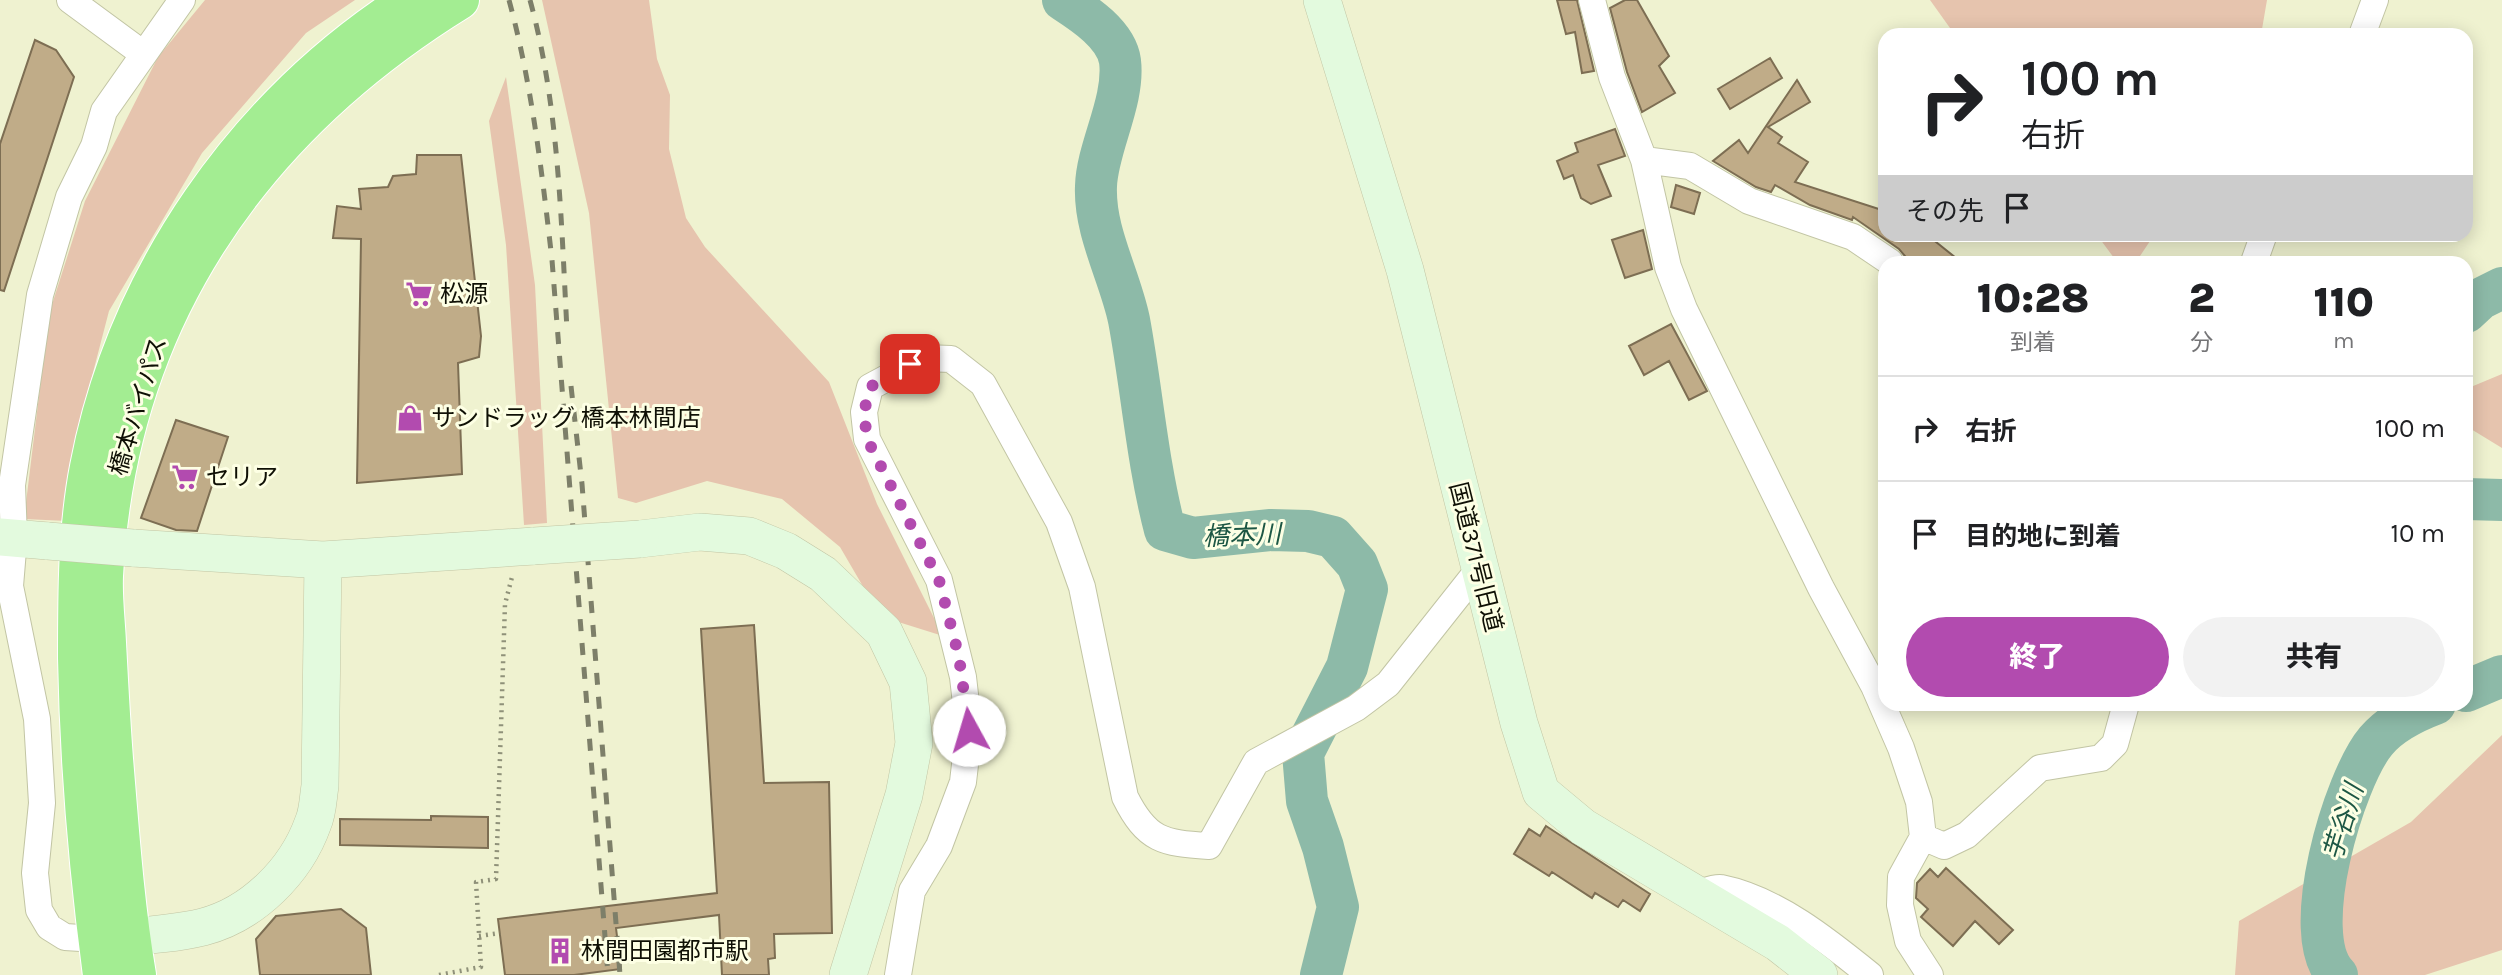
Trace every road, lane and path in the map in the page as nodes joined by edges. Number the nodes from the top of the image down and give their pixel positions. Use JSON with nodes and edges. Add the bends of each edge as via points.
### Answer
{"nodes":[{"id":1,"x":70,"y":0,"type":"edge"},
{"id":2,"x":181,"y":0,"type":"edge"},
{"id":3,"x":409,"y":0,"type":"edge"},
{"id":4,"x":460,"y":0,"type":"edge"},
{"id":5,"x":1322,"y":0,"type":"edge"},
{"id":6,"x":1592,"y":0,"type":"edge"},
{"id":7,"x":2375,"y":0,"type":"edge"},
{"id":8,"x":2365,"y":28,"type":"edge"},
{"id":9,"x":142,"y":53,"type":"junction"},
{"id":10,"x":1643,"y":160,"type":"junction"},
{"id":11,"x":1881,"y":256,"type":"edge"},
{"id":12,"x":21,"y":539,"type":"edge"},
{"id":13,"x":527,"y":546,"type":"junction"},
{"id":14,"x":323,"y":560,"type":"junction"},
{"id":15,"x":1479,"y":569,"type":"junction"},
{"id":16,"x":1878,"y":696,"type":"edge"},
{"id":17,"x":1886,"y":711,"type":"edge"},
{"id":18,"x":2124,"y":711,"type":"edge"},
{"id":19,"x":1923,"y":837,"type":"junction"},
{"id":20,"x":1695,"y":894,"type":"junction"},
{"id":21,"x":500,"y":933,"type":"dead end"},
{"id":22,"x":479,"y":936,"type":"junction"},
{"id":23,"x":110,"y":950,"type":"edge"},
{"id":24,"x":481,"y":967,"type":"junction"},
{"id":25,"x":137,"y":975,"type":"edge"},
{"id":26,"x":439,"y":975,"type":"edge"},
{"id":27,"x":486,"y":975,"type":"edge"},
{"id":28,"x":848,"y":975,"type":"edge"},
{"id":29,"x":898,"y":975,"type":"edge"},
{"id":30,"x":1819,"y":975,"type":"edge"},
{"id":31,"x":1870,"y":975,"type":"edge"},
{"id":32,"x":1930,"y":975,"type":"edge"}],
"edges":[{"from":1,"to":9,"type":"street"},
{"from":2,"to":9,"type":"street"},
{"from":3,"to":23,"type":"highway","name":"橋本バイパス","via":[[307,78],[223,169],[166,255],[114,371],[88,470],[76,570],[79,740]]},
{"from":4,"to":23,"type":"highway","name":"橋本バイパス","via":[[367,63],[283,141],[247,183],[192,268],[144,375],[113,481],[104,577],[113,737]]},
{"from":5,"to":15,"type":"street","name":"国道371号旧道","via":[[1405,270]]},
{"from":6,"to":10,"type":"street","via":[[1612,77]]},
{"from":7,"to":8,"type":"street"},
{"from":9,"to":12,"type":"street","via":[[104,111],[94,146],[69,197],[40,295],[12,485]]},
{"from":10,"to":11,"type":"street","via":[[1690,166],[1749,201],[1853,237]]},
{"from":10,"to":16,"type":"street","via":[[1668,267],[1684,309]]},
{"from":12,"to":14,"type":"street","bridge":true},
{"from":12,"to":23,"type":"street","via":[[10,586],[37,719],[42,803],[35,873],[39,910],[49,927],[65,937]]},
{"from":13,"to":14,"type":"street"},
{"from":13,"to":22,"type":"path","via":[[505,604],[496,879],[476,882]]},
{"from":13,"to":28,"type":"street","bridge":true,"via":[[700,531],[749,536],[823,573],[884,632],[908,682],[914,743],[905,795]]},
{"from":14,"to":23,"type":"street","via":[[320,786],[314,822],[302,845],[275,884],[244,909],[206,926]]},
{"from":15,"to":20,"type":"street","name":"国道371号旧道","via":[[1541,793],[1583,827]]},
{"from":15,"to":29,"type":"street","via":[[1388,684],[1356,708],[1256,762],[1209,846],[1169,844],[1138,821],[1125,797],[1082,587],[1059,522],[983,384],[951,359],[924,358],[870,387],[864,412],[867,439],[939,580],[961,664],[969,730],[963,782],[939,846],[912,891]]},
{"from":17,"to":19,"type":"street","via":[[1919,802]]},
{"from":18,"to":19,"type":"street","via":[[2115,744],[2101,758],[2040,768],[1967,835],[1944,846]]},
{"from":19,"to":32,"type":"street","via":[[1901,877],[1900,905],[1908,941]]},
{"from":20,"to":30,"type":"street","name":"国道371号旧道","via":[[1778,943]]},
{"from":20,"to":31,"type":"street","via":[[1719,887],[1762,903]]},
{"from":21,"to":22,"type":"path"},
{"from":22,"to":24,"type":"path"},
{"from":23,"to":25,"type":"highway","name":"橋本バイパス"},
{"from":24,"to":26,"type":"path"},
{"from":24,"to":27,"type":"path"}]}
